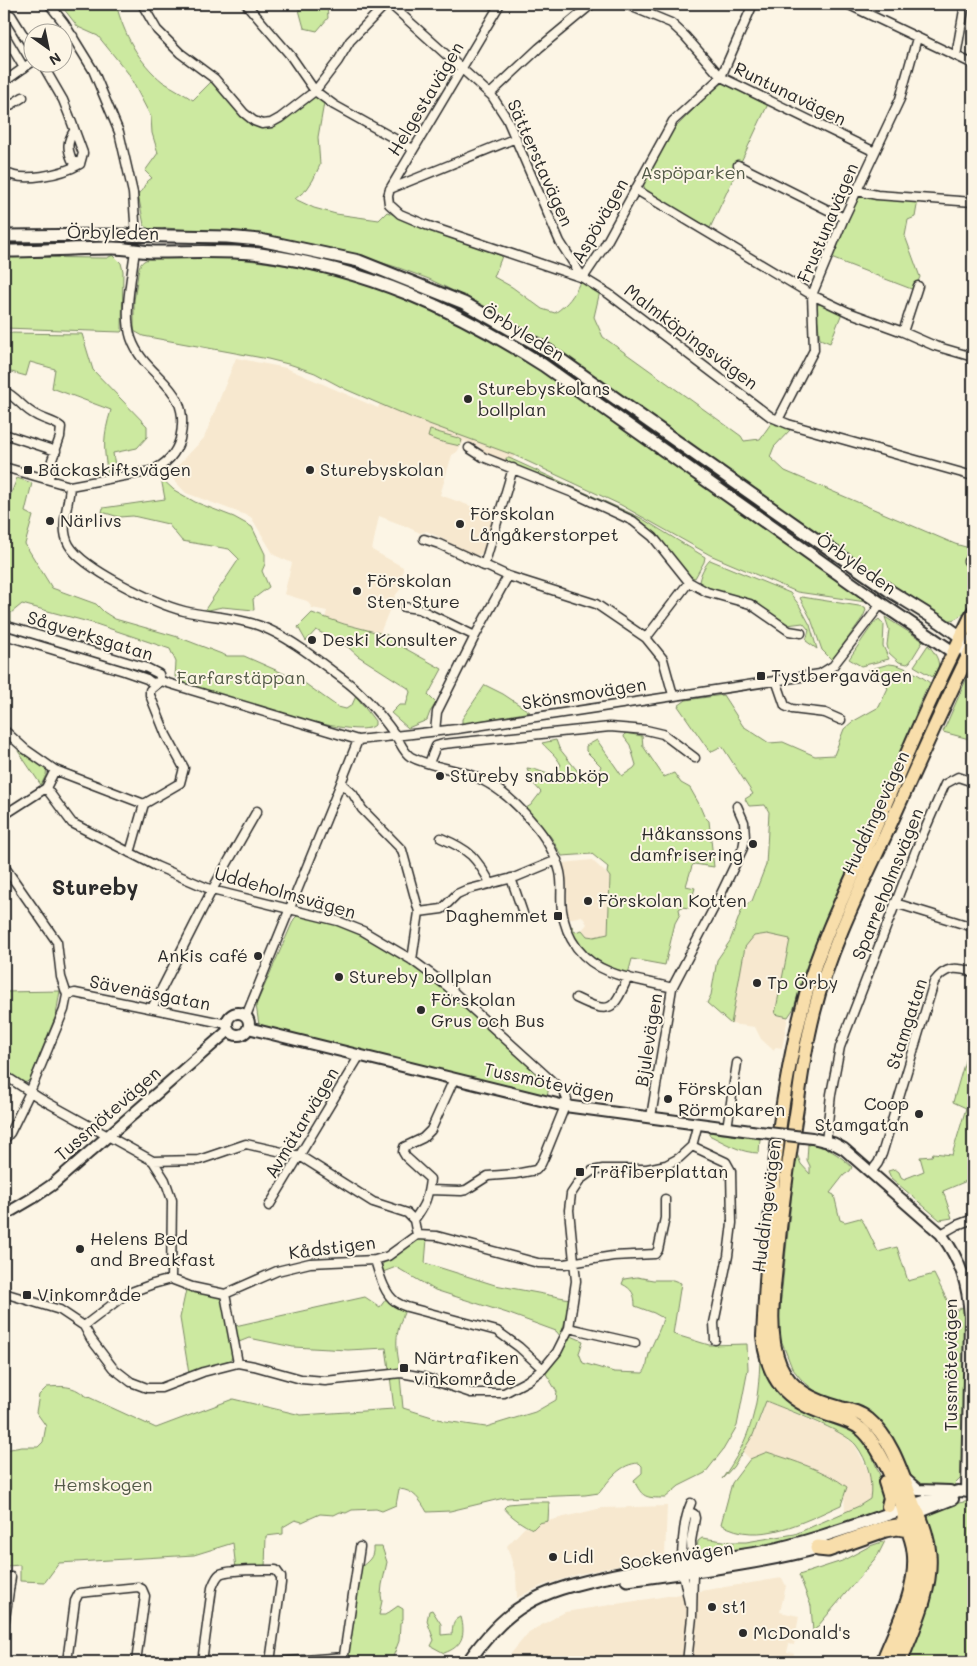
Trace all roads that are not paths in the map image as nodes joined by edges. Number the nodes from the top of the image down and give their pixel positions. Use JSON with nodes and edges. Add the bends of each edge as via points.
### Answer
{"nodes":[{"id":1,"x":49,"y":4,"type":"edge"},
{"id":2,"x":142,"y":4,"type":"edge"},
{"id":3,"x":246,"y":4,"type":"edge"},
{"id":4,"x":386,"y":4,"type":"edge"},
{"id":5,"x":390,"y":4,"type":"edge"},
{"id":6,"x":500,"y":4,"type":"edge"},
{"id":7,"x":592,"y":4,"type":"edge"},
{"id":8,"x":625,"y":4,"type":"edge"},
{"id":9,"x":753,"y":4,"type":"edge"},
{"id":10,"x":847,"y":4,"type":"edge"},
{"id":11,"x":965,"y":4,"type":"edge"},
{"id":12,"x":860,"y":6,"type":"edge"},
{"id":13,"x":4,"y":15,"type":"edge"},
{"id":14,"x":22,"y":33,"type":"edge"},
{"id":15,"x":4,"y":34,"type":"edge"},
{"id":16,"x":73,"y":36,"type":"joint"},
{"id":17,"x":917,"y":38,"type":"junction"},
{"id":18,"x":956,"y":56,"type":"junction"},
{"id":19,"x":973,"y":64,"type":"edge"},
{"id":20,"x":22,"y":65,"type":"edge"},
{"id":21,"x":462,"y":68,"type":"junction"},
{"id":22,"x":22,"y":69,"type":"edge"},
{"id":23,"x":46,"y":72,"type":"edge"},
{"id":24,"x":721,"y":77,"type":"junction"},
{"id":25,"x":4,"y":82,"type":"edge"},
{"id":26,"x":316,"y":91,"type":"junction"},
{"id":27,"x":490,"y":94,"type":"junction"},
{"id":28,"x":22,"y":97,"type":"dead end"},
{"id":29,"x":4,"y":109,"type":"edge"},
{"id":30,"x":74,"y":131,"type":"junction"},
{"id":31,"x":516,"y":138,"type":"junction"},
{"id":32,"x":412,"y":149,"type":"junction"},
{"id":33,"x":875,"y":152,"type":"junction"},
{"id":34,"x":80,"y":164,"type":"junction"},
{"id":35,"x":738,"y":164,"type":"dead end"},
{"id":36,"x":4,"y":171,"type":"edge"},
{"id":37,"x":390,"y":189,"type":"junction"},
{"id":38,"x":636,"y":189,"type":"junction"},
{"id":39,"x":857,"y":191,"type":"junction"},
{"id":40,"x":973,"y":202,"type":"edge"},
{"id":41,"x":844,"y":218,"type":"junction"},
{"id":42,"x":4,"y":236,"type":"edge"},
{"id":43,"x":136,"y":236,"type":"junction"},
{"id":44,"x":134,"y":250,"type":"junction"},
{"id":45,"x":4,"y":251,"type":"edge"},
{"id":46,"x":570,"y":257,"type":"junction"},
{"id":47,"x":556,"y":269,"type":"junction"},
{"id":48,"x":584,"y":278,"type":"junction"},
{"id":49,"x":918,"y":286,"type":"dead end"},
{"id":50,"x":812,"y":295,"type":"junction"},
{"id":51,"x":903,"y":332,"type":"junction"},
{"id":52,"x":973,"y":357,"type":"edge"},
{"id":53,"x":4,"y":392,"type":"edge"},
{"id":54,"x":778,"y":420,"type":"junction"},
{"id":55,"x":4,"y":434,"type":"edge"},
{"id":56,"x":469,"y":448,"type":"dead end"},
{"id":57,"x":56,"y":451,"type":"junction"},
{"id":58,"x":4,"y":467,"type":"edge"},
{"id":59,"x":513,"y":468,"type":"junction"},
{"id":60,"x":973,"y":476,"type":"edge"},
{"id":61,"x":49,"y":479,"type":"junction"},
{"id":62,"x":70,"y":486,"type":"junction"},
{"id":63,"x":424,"y":540,"type":"dead end"},
{"id":64,"x":484,"y":566,"type":"junction"},
{"id":65,"x":508,"y":576,"type":"junction"},
{"id":66,"x":690,"y":582,"type":"junction"},
{"id":67,"x":890,"y":591,"type":"junction"},
{"id":68,"x":881,"y":604,"type":"junction"},
{"id":69,"x":404,"y":607,"type":"dead end"},
{"id":70,"x":973,"y":612,"type":"edge"},
{"id":71,"x":4,"y":625,"type":"edge"},
{"id":72,"x":801,"y":632,"type":"dead end"},
{"id":73,"x":4,"y":635,"type":"edge"},
{"id":74,"x":475,"y":636,"type":"junction"},
{"id":75,"x":646,"y":638,"type":"junction"},
{"id":76,"x":968,"y":642,"type":"edge"},
{"id":77,"x":953,"y":652,"type":"junction"},
{"id":78,"x":776,"y":680,"type":"junction"},
{"id":79,"x":161,"y":681,"type":"junction"},
{"id":80,"x":674,"y":695,"type":"junction"},
{"id":81,"x":841,"y":720,"type":"dead end"},
{"id":82,"x":4,"y":730,"type":"edge"},
{"id":83,"x":435,"y":731,"type":"junction"},
{"id":84,"x":396,"y":736,"type":"junction"},
{"id":85,"x":358,"y":740,"type":"junction"},
{"id":86,"x":695,"y":758,"type":"dead end"},
{"id":87,"x":429,"y":763,"type":"junction"},
{"id":88,"x":55,"y":770,"type":"junction"},
{"id":89,"x":973,"y":782,"type":"edge"},
{"id":90,"x":341,"y":783,"type":"junction"},
{"id":91,"x":46,"y":788,"type":"junction"},
{"id":92,"x":144,"y":804,"type":"junction"},
{"id":93,"x":737,"y":806,"type":"dead end"},
{"id":94,"x":257,"y":811,"type":"dead end"},
{"id":95,"x":4,"y":815,"type":"edge"},
{"id":96,"x":441,"y":838,"type":"dead end"},
{"id":97,"x":130,"y":854,"type":"junction"},
{"id":98,"x":557,"y":860,"type":"junction"},
{"id":99,"x":4,"y":866,"type":"edge"},
{"id":100,"x":511,"y":878,"type":"junction"},
{"id":101,"x":491,"y":884,"type":"junction"},
{"id":102,"x":212,"y":890,"type":"junction"},
{"id":103,"x":895,"y":903,"type":"junction"},
{"id":104,"x":290,"y":909,"type":"junction"},
{"id":105,"x":419,"y":912,"type":"junction"},
{"id":106,"x":523,"y":913,"type":"dead end"},
{"id":107,"x":973,"y":927,"type":"edge"},
{"id":108,"x":412,"y":960,"type":"junction"},
{"id":109,"x":973,"y":972,"type":"edge"},
{"id":110,"x":628,"y":977,"type":"junction"},
{"id":111,"x":672,"y":988,"type":"junction"},
{"id":112,"x":67,"y":995,"type":"junction"},
{"id":113,"x":576,"y":998,"type":"dead end"},
{"id":114,"x":152,"y":1008,"type":"junction"},
{"id":115,"x":246,"y":1016,"type":"junction"},
{"id":116,"x":228,"y":1027,"type":"junction"},
{"id":117,"x":248,"y":1028,"type":"junction"},
{"id":118,"x":360,"y":1055,"type":"junction"},
{"id":119,"x":737,"y":1063,"type":"dead end"},
{"id":120,"x":4,"y":1075,"type":"edge"},
{"id":121,"x":454,"y":1079,"type":"junction"},
{"id":122,"x":30,"y":1092,"type":"junction"},
{"id":123,"x":565,"y":1106,"type":"junction"},
{"id":124,"x":651,"y":1117,"type":"junction"},
{"id":125,"x":698,"y":1124,"type":"junction"},
{"id":126,"x":727,"y":1128,"type":"junction"},
{"id":127,"x":108,"y":1136,"type":"junction"},
{"id":128,"x":4,"y":1140,"type":"edge"},
{"id":129,"x":826,"y":1142,"type":"junction"},
{"id":130,"x":692,"y":1146,"type":"junction"},
{"id":131,"x":300,"y":1156,"type":"junction"},
{"id":132,"x":152,"y":1161,"type":"junction"},
{"id":133,"x":871,"y":1172,"type":"junction"},
{"id":134,"x":429,"y":1190,"type":"junction"},
{"id":135,"x":665,"y":1199,"type":"dead end"},
{"id":136,"x":269,"y":1206,"type":"dead end"},
{"id":137,"x":4,"y":1215,"type":"edge"},
{"id":138,"x":414,"y":1220,"type":"junction"},
{"id":139,"x":973,"y":1220,"type":"edge"},
{"id":140,"x":417,"y":1234,"type":"junction"},
{"id":141,"x":941,"y":1234,"type":"junction"},
{"id":142,"x":375,"y":1260,"type":"junction"},
{"id":143,"x":574,"y":1262,"type":"junction"},
{"id":144,"x":171,"y":1279,"type":"junction"},
{"id":145,"x":4,"y":1293,"type":"edge"},
{"id":146,"x":225,"y":1294,"type":"junction"},
{"id":147,"x":84,"y":1326,"type":"junction"},
{"id":148,"x":569,"y":1328,"type":"junction"},
{"id":149,"x":715,"y":1340,"type":"dead end"},
{"id":150,"x":635,"y":1343,"type":"dead end"},
{"id":151,"x":238,"y":1363,"type":"junction"},
{"id":152,"x":543,"y":1369,"type":"junction"},
{"id":153,"x":880,"y":1455,"type":"junction"},
{"id":154,"x":903,"y":1478,"type":"junction"},
{"id":155,"x":966,"y":1492,"type":"edge"},
{"id":156,"x":692,"y":1503,"type":"dead end"},
{"id":157,"x":888,"y":1506,"type":"joint"},
{"id":158,"x":910,"y":1514,"type":"junction"},
{"id":159,"x":820,"y":1542,"type":"junction"},
{"id":160,"x":360,"y":1546,"type":"dead end"},
{"id":161,"x":688,"y":1568,"type":"junction"},
{"id":162,"x":11,"y":1577,"type":"dead end"},
{"id":163,"x":4,"y":1621,"type":"edge"},
{"id":164,"x":344,"y":1660,"type":"edge"},
{"id":165,"x":67,"y":1662,"type":"edge"},
{"id":166,"x":136,"y":1662,"type":"edge"},
{"id":167,"x":202,"y":1662,"type":"edge"},
{"id":168,"x":270,"y":1662,"type":"edge"},
{"id":169,"x":278,"y":1662,"type":"edge"},
{"id":170,"x":468,"y":1662,"type":"edge"},
{"id":171,"x":475,"y":1662,"type":"edge"},
{"id":172,"x":686,"y":1662,"type":"edge"},
{"id":173,"x":884,"y":1662,"type":"edge"},
{"id":174,"x":900,"y":1662,"type":"edge"}],
"edges":[{"from":1,"to":16,"type":"street"},
{"from":2,"to":26,"type":"street","via":[[157,30],[215,80],[254,121],[271,123]]},
{"from":3,"to":26,"type":"street"},
{"from":4,"to":26,"type":"street","via":[[350,41]]},
{"from":5,"to":21,"type":"street","name":"Sätterstavägen"},
{"from":6,"to":21,"type":"street","name":"Helgestavägen"},
{"from":7,"to":27,"type":"street"},
{"from":8,"to":24,"type":"street","name":"Runtunavägen","via":[[671,23]]},
{"from":9,"to":24,"type":"street","name":"Aspövägen"},
{"from":10,"to":12,"type":"street"},
{"from":11,"to":18,"type":"street"},
{"from":12,"to":17,"type":"street"},
{"from":13,"to":14,"type":"street","via":[[11,16]]},
{"from":15,"to":20,"type":"street"},
{"from":16,"to":43,"type":"street","via":[[93,70],[119,132],[134,193]]},
{"from":17,"to":18,"type":"street"},
{"from":17,"to":33,"type":"street","name":"Frustunavägen","via":[[900,99]]},
{"from":18,"to":19,"type":"street"},
{"from":21,"to":27,"type":"street","name":"Sätterstavägen"},
{"from":21,"to":32,"type":"street","name":"Helgestavägen"},
{"from":22,"to":25,"type":"street"},
{"from":23,"to":30,"type":"street","via":[[64,100]]},
{"from":24,"to":33,"type":"street","name":"Runtunavägen"},
{"from":24,"to":38,"type":"street","name":"Aspövägen","via":[[673,121]]},
{"from":26,"to":32,"type":"street","via":[[334,105]]},
{"from":27,"to":31,"type":"street","name":"Sätterstavägen","via":[[500,106]]},
{"from":28,"to":29,"type":"street"},
{"from":30,"to":34,"type":"street","via":[[83,153]]},
{"from":30,"to":34,"type":"street","via":[[67,147],[72,160]]},
{"from":31,"to":37,"type":"street"},
{"from":31,"to":46,"type":"street","name":"Sätterstavägen","via":[[560,242]]},
{"from":32,"to":37,"type":"street","name":"Helgestavägen"},
{"from":33,"to":39,"type":"street","name":"Frustunavägen"},
{"from":34,"to":36,"type":"street","via":[[40,176],[18,177]]},
{"from":35,"to":41,"type":"street"},
{"from":37,"to":47,"type":"street","name":"Malmköpingsvägen","via":[[389,204],[394,210],[426,225]]},
{"from":38,"to":48,"type":"street","name":"Aspövägen"},
{"from":38,"to":50,"type":"street"},
{"from":39,"to":40,"type":"street"},
{"from":39,"to":41,"type":"street","name":"Frustunavägen"},
{"from":41,"to":50,"type":"street","name":"Frustunavägen"},
{"from":42,"to":43,"type":"main road","name":"Örbyleden"},
{"from":43,"to":44,"type":"main road"},
{"from":43,"to":67,"type":"main road","name":"Örbyleden","via":[[227,237],[282,244],[359,261],[464,303],[548,350]]},
{"from":44,"to":45,"type":"main road","name":"Örbyleden"},
{"from":44,"to":62,"type":"street","via":[[129,329],[137,350],[175,395],[182,410],[179,445],[167,461],[151,472]]},
{"from":44,"to":68,"type":"main road","name":"Örbyleden","via":[[220,251],[292,259],[371,280],[461,316],[551,370]]},
{"from":46,"to":47,"type":"street"},
{"from":46,"to":48,"type":"street","name":"Sätterstavägen"},
{"from":47,"to":48,"type":"street","name":"Malmköpingsvägen"},
{"from":48,"to":54,"type":"street","name":"Malmköpingsvägen"},
{"from":49,"to":51,"type":"street"},
{"from":50,"to":51,"type":"street"},
{"from":50,"to":54,"type":"street","name":"Frustunavägen","via":[[814,350]]},
{"from":51,"to":52,"type":"street"},
{"from":53,"to":57,"type":"street","via":[[37,416],[61,427]]},
{"from":54,"to":60,"type":"street","name":"Malmköpingsvägen"},
{"from":55,"to":57,"type":"street"},
{"from":56,"to":59,"type":"street"},
{"from":57,"to":61,"type":"street"},
{"from":58,"to":61,"type":"street"},
{"from":59,"to":64,"type":"street"},
{"from":59,"to":66,"type":"street","via":[[633,521],[653,537]]},
{"from":61,"to":62,"type":"street"},
{"from":62,"to":84,"type":"street","via":[[66,538],[84,561],[163,604],[248,622],[270,630],[349,683]]},
{"from":63,"to":64,"type":"street"},
{"from":64,"to":65,"type":"street"},
{"from":65,"to":74,"type":"street"},
{"from":65,"to":75,"type":"street","via":[[596,604]]},
{"from":66,"to":72,"type":"street","via":[[707,592],[750,604],[789,631]]},
{"from":66,"to":75,"type":"street"},
{"from":67,"to":68,"type":"main road"},
{"from":67,"to":76,"type":"main road","name":"Örbyleden"},
{"from":68,"to":77,"type":"main road","name":"Örbyleden"},
{"from":68,"to":78,"type":"street","name":"Skönsmovägen","via":[[827,671]]},
{"from":69,"to":74,"type":"street","via":[[419,609]]},
{"from":70,"to":76,"type":"main road","name":"Huddingevägen"},
{"from":71,"to":79,"type":"street","name":"Sågverksgatan","via":[[147,668],[159,674]]},
{"from":73,"to":79,"type":"street","name":"Sågverksgatan","via":[[124,671],[152,683]]},
{"from":74,"to":83,"type":"street","via":[[437,712]]},
{"from":75,"to":80,"type":"street","via":[[663,659]]},
{"from":76,"to":77,"type":"main road","name":"Huddingevägen"},
{"from":76,"to":154,"type":"main road","name":"Huddingevägen","via":[[967,659],[834,948],[814,1010],[792,1137],[774,1296],[776,1353],[788,1379],[812,1399],[866,1417],[884,1437]]},
{"from":77,"to":153,"type":"main road","name":"Huddingevägen","via":[[829,927],[810,979],[788,1073],[770,1207],[763,1336],[771,1371],[787,1394],[801,1404],[860,1428]]},
{"from":78,"to":80,"type":"street","name":"Skönsmovägen"},
{"from":78,"to":81,"type":"street","via":[[785,706],[825,713]]},
{"from":79,"to":85,"type":"street","name":"Sågverksgatan"},
{"from":79,"to":92,"type":"street","via":[[150,690],[150,695],[184,768],[183,776],[180,783]]},
{"from":80,"to":83,"type":"street","name":"Skönsmovägen"},
{"from":82,"to":88,"type":"street"},
{"from":83,"to":84,"type":"street","name":"Skönsmovägen"},
{"from":84,"to":85,"type":"street","name":"Sågverksgatan"},
{"from":84,"to":87,"type":"street","via":[[410,756]]},
{"from":85,"to":90,"type":"street"},
{"from":86,"to":87,"type":"street","via":[[664,734],[610,727],[443,744],[436,746]]},
{"from":87,"to":98,"type":"street","via":[[470,775],[502,792],[534,824]]},
{"from":88,"to":91,"type":"street"},
{"from":88,"to":92,"type":"street"},
{"from":89,"to":103,"type":"street","name":"Sparreholmsvägen","via":[[958,777],[945,784]]},
{"from":90,"to":104,"type":"street"},
{"from":90,"to":105,"type":"street","via":[[402,850]]},
{"from":91,"to":95,"type":"street"},
{"from":91,"to":97,"type":"street","name":"Uddeholmsvägen","via":[[72,824]]},
{"from":92,"to":97,"type":"street"},
{"from":93,"to":111,"type":"street","name":"Bjulevägen","via":[[744,822],[743,848]]},
{"from":94,"to":102,"type":"street"},
{"from":96,"to":101,"type":"street","via":[[460,846],[474,858]]},
{"from":97,"to":102,"type":"street","name":"Uddeholmsvägen"},
{"from":98,"to":100,"type":"street"},
{"from":98,"to":110,"type":"street","via":[[562,884],[562,912],[571,940],[585,958],[609,972]]},
{"from":99,"to":112,"type":"street","via":[[57,942],[61,977]]},
{"from":100,"to":101,"type":"street"},
{"from":100,"to":106,"type":"street"},
{"from":101,"to":105,"type":"street","via":[[457,894],[442,909]]},
{"from":102,"to":104,"type":"street","name":"Uddeholmsvägen"},
{"from":102,"to":114,"type":"street"},
{"from":103,"to":107,"type":"street"},
{"from":103,"to":129,"type":"street","name":"Sparreholmsvägen","via":[[840,1047]]},
{"from":104,"to":108,"type":"street","name":"Uddeholmsvägen","via":[[338,921]]},
{"from":104,"to":115,"type":"street"},
{"from":105,"to":108,"type":"street"},
{"from":108,"to":123,"type":"street","name":"Uddeholmsvägen","via":[[448,986],[564,1092],[568,1099]]},
{"from":109,"to":133,"type":"street","name":"Stamgatan","via":[[949,968],[934,982],[882,1154]]},
{"from":110,"to":111,"type":"street"},
{"from":110,"to":113,"type":"street","via":[[619,998],[607,1008]]},
{"from":111,"to":124,"type":"street","name":"Bjulevägen"},
{"from":112,"to":114,"type":"street","name":"Sävenäsgatan"},
{"from":112,"to":122,"type":"street","via":[[64,1010]]},
{"from":114,"to":116,"type":"street","name":"Sävenäsgatan"},
{"from":115,"to":116,"type":"street","via":[[238,1013],[229,1017]]},
{"from":115,"to":117,"type":"street"},
{"from":116,"to":117,"type":"street","via":[[238,1035]]},
{"from":116,"to":127,"type":"street","name":"Tussmötevägen"},
{"from":117,"to":118,"type":"street","name":"Tussmötevägen"},
{"from":118,"to":121,"type":"street","name":"Tussmötevägen"},
{"from":118,"to":131,"type":"street","name":"Avmätarvägen"},
{"from":119,"to":126,"type":"street"},
{"from":120,"to":122,"type":"street"},
{"from":121,"to":123,"type":"street","name":"Tussmötevägen"},
{"from":121,"to":134,"type":"street","via":[[431,1130],[423,1138],[404,1147],[406,1157],[430,1179]]},
{"from":122,"to":127,"type":"street"},
{"from":122,"to":128,"type":"street"},
{"from":123,"to":124,"type":"street","name":"Tussmötevägen"},
{"from":123,"to":134,"type":"street","via":[[536,1170],[488,1176],[461,1191]]},
{"from":124,"to":125,"type":"street","name":"Tussmötevägen"},
{"from":125,"to":126,"type":"street","name":"Tussmötevägen"},
{"from":125,"to":130,"type":"street"},
{"from":126,"to":129,"type":"street","name":"Tussmötevägen","bridge":true},
{"from":127,"to":132,"type":"street"},
{"from":127,"to":137,"type":"street","name":"Tussmötevägen","via":[[52,1185]]},
{"from":129,"to":133,"type":"street","name":"Tussmötevägen","via":[[844,1149]]},
{"from":130,"to":143,"type":"street","via":[[666,1165],[647,1169],[603,1169],[592,1171],[581,1179],[572,1194],[569,1210]]},
{"from":130,"to":149,"type":"street","via":[[726,1162],[731,1171],[728,1256],[714,1323]]},
{"from":131,"to":132,"type":"street","via":[[246,1144],[199,1160]]},
{"from":131,"to":136,"type":"street","name":"Avmätarvägen"},
{"from":131,"to":138,"type":"street","via":[[373,1202],[407,1212]]},
{"from":132,"to":144,"type":"street","via":[[172,1200]]},
{"from":133,"to":141,"type":"street","name":"Tussmötevägen"},
{"from":134,"to":138,"type":"street","via":[[425,1204]]},
{"from":135,"to":143,"type":"street","via":[[665,1218],[658,1250],[654,1254]]},
{"from":138,"to":140,"type":"street"},
{"from":139,"to":141,"type":"street","via":[[957,1224]]},
{"from":140,"to":142,"type":"street","name":"Kådstigen","via":[[388,1256]]},
{"from":140,"to":143,"type":"street","via":[[437,1236],[538,1263]]},
{"from":141,"to":155,"type":"street","name":"Tussmötevägen","via":[[952,1249],[968,1288]]},
{"from":142,"to":146,"type":"street","name":"Kådstigen","via":[[310,1263],[277,1272]]},
{"from":142,"to":152,"type":"street","via":[[395,1302],[497,1332]]},
{"from":143,"to":148,"type":"street","via":[[576,1281]]},
{"from":144,"to":146,"type":"street"},
{"from":144,"to":147,"type":"street","via":[[132,1291]]},
{"from":145,"to":147,"type":"street","via":[[60,1310]]},
{"from":146,"to":151,"type":"street"},
{"from":147,"to":151,"type":"street","via":[[113,1368],[131,1382],[147,1388],[161,1388]]},
{"from":148,"to":150,"type":"street"},
{"from":148,"to":152,"type":"street","via":[[557,1352]]},
{"from":151,"to":152,"type":"street","via":[[301,1379],[325,1381],[401,1373],[423,1376],[480,1394],[504,1393]]},
{"from":153,"to":157,"type":"main road","name":"Huddingevägen","via":[[890,1498]]},
{"from":153,"to":158,"type":"main road","name":"Huddingevägen"},
{"from":154,"to":155,"type":"street","via":[[918,1490]]},
{"from":154,"to":158,"type":"main road","name":"Huddingevägen"},
{"from":155,"to":158,"type":"street"},
{"from":156,"to":161,"type":"street","via":[[688,1511]]},
{"from":157,"to":159,"type":"main road","name":"Sockenvägen"},
{"from":158,"to":159,"type":"main road","name":"Sockenvägen"},
{"from":158,"to":159,"type":"highway","via":[[893,1527],[828,1549]]},
{"from":158,"to":173,"type":"highway","via":[[916,1570],[910,1595]]},
{"from":158,"to":174,"type":"highway","via":[[927,1544],[928,1574]]},
{"from":159,"to":161,"type":"main road","name":"Sockenvägen","via":[[790,1556]]},
{"from":160,"to":164,"type":"street"},
{"from":161,"to":170,"type":"main road","name":"Sockenvägen","via":[[627,1573],[545,1594],[493,1630]]},
{"from":161,"to":171,"type":"main road","name":"Sockenvägen","via":[[547,1599],[498,1633]]},
{"from":161,"to":172,"type":"street","via":[[692,1617]]},
{"from":162,"to":163,"type":"street"},
{"from":164,"to":169,"type":"street"},
{"from":165,"to":166,"type":"street","via":[[76,1596],[81,1592],[138,1587],[145,1592]]},
{"from":167,"to":168,"type":"street","via":[[216,1578],[224,1573],[276,1570],[281,1583]]}]}
